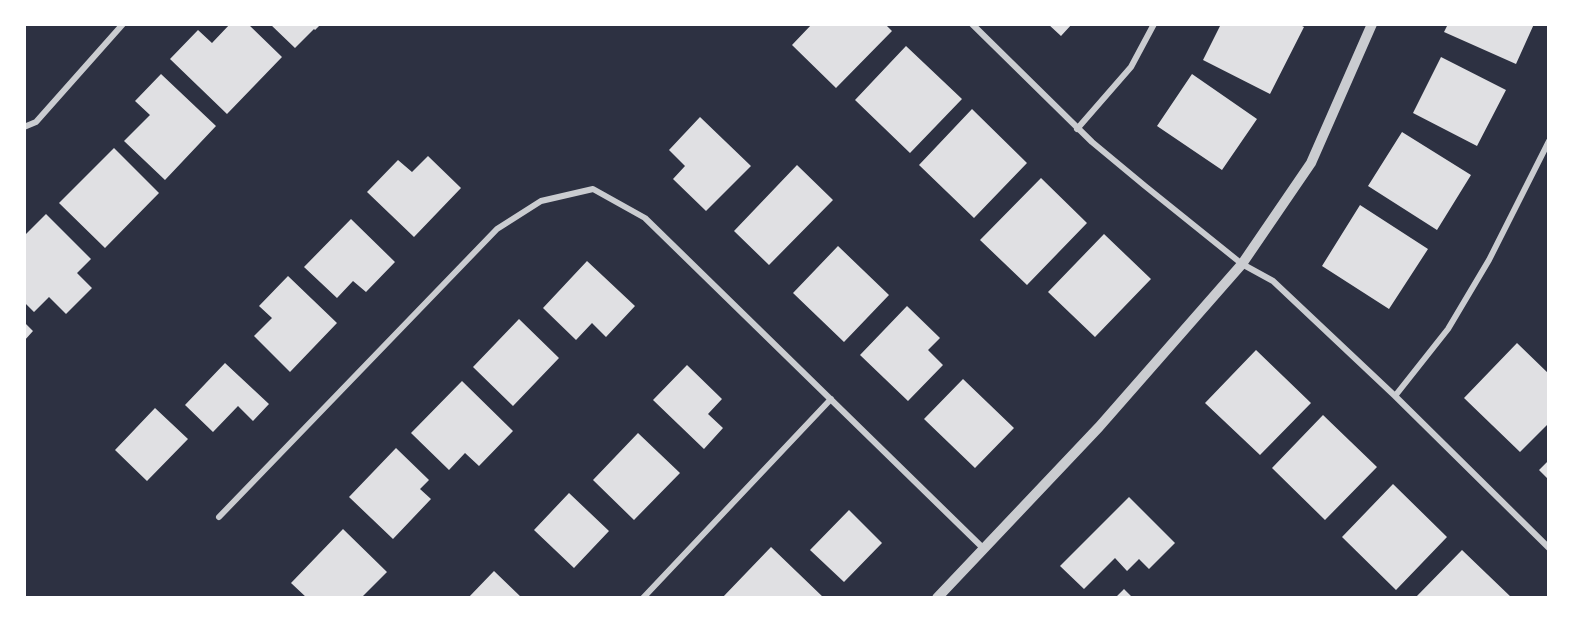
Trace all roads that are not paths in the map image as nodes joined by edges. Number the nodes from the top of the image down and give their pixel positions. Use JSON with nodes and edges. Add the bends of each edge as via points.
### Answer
{"nodes":[{"id":1,"x":123,"y":24,"type":"edge"},
{"id":2,"x":972,"y":24,"type":"edge"},
{"id":3,"x":1154,"y":24,"type":"edge"},
{"id":4,"x":1372,"y":24,"type":"edge"},
{"id":5,"x":24,"y":127,"type":"edge"},
{"id":6,"x":1077,"y":129,"type":"junction"},
{"id":7,"x":1549,"y":141,"type":"edge"},
{"id":8,"x":1242,"y":264,"type":"junction"},
{"id":9,"x":1395,"y":396,"type":"junction"},
{"id":10,"x":831,"y":399,"type":"junction"},
{"id":11,"x":219,"y":517,"type":"dead end"},
{"id":12,"x":1549,"y":548,"type":"edge"},
{"id":13,"x":984,"y":549,"type":"junction"},
{"id":14,"x":643,"y":598,"type":"edge"},
{"id":15,"x":937,"y":598,"type":"edge"}],
"edges":[{"from":1,"to":5,"type":"street","via":[[36,122]]},
{"from":2,"to":6,"type":"street"},
{"from":3,"to":6,"type":"street","via":[[1131,67]]},
{"from":4,"to":8,"type":"street","via":[[1311,163]]},
{"from":6,"to":8,"type":"street"},
{"from":7,"to":9,"type":"street","via":[[1489,260],[1448,329]]},
{"from":8,"to":9,"type":"street","via":[[1273,281]]},
{"from":8,"to":13,"type":"street"},
{"from":9,"to":12,"type":"street"},
{"from":10,"to":11,"type":"street","via":[[645,218],[593,189],[541,201],[497,229]]},
{"from":10,"to":13,"type":"street"},
{"from":10,"to":14,"type":"street"},
{"from":13,"to":15,"type":"street"}]}
